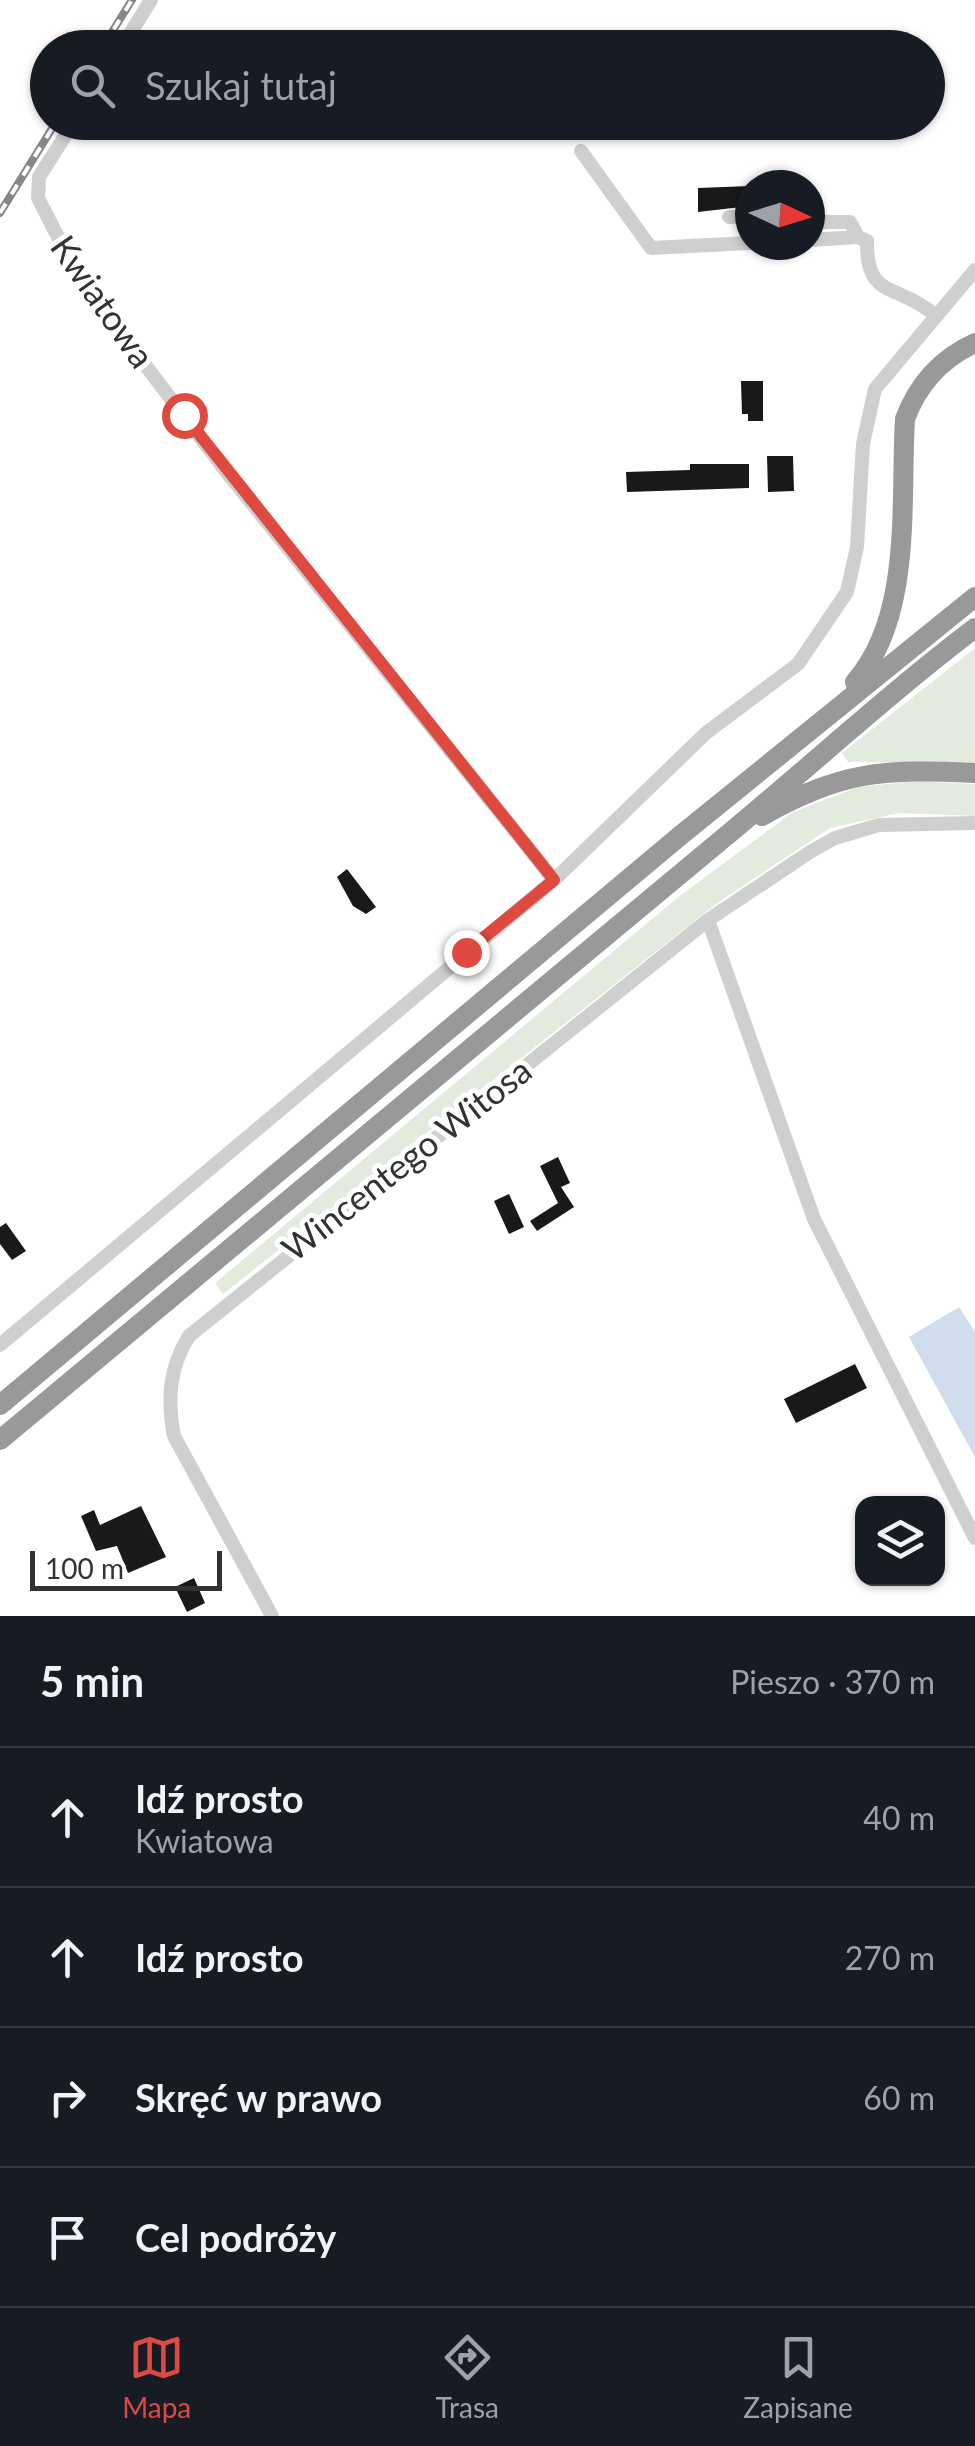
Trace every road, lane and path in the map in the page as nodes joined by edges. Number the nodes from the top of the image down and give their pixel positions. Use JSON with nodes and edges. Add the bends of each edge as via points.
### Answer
{"nodes":[{"id":1,"x":151,"y":0,"type":"edge"},
{"id":2,"x":132,"y":30,"type":"edge"},
{"id":3,"x":63,"y":140,"type":"edge"},
{"id":4,"x":581,"y":151,"type":"dead end"},
{"id":5,"x":729,"y":217,"type":"dead end"},
{"id":6,"x":735,"y":217,"type":"edge"},
{"id":7,"x":825,"y":222,"type":"edge"},
{"id":8,"x":858,"y":237,"type":"junction"},
{"id":9,"x":825,"y":239,"type":"edge"},
{"id":10,"x":735,"y":244,"type":"edge"},
{"id":11,"x":975,"y":270,"type":"edge"},
{"id":12,"x":935,"y":315,"type":"junction"},
{"id":13,"x":975,"y":342,"type":"edge"},
{"id":14,"x":975,"y":598,"type":"edge"},
{"id":15,"x":975,"y":628,"type":"edge"},
{"id":16,"x":827,"y":714,"type":"junction"},
{"id":17,"x":975,"y":774,"type":"edge"},
{"id":18,"x":975,"y":824,"type":"edge"},
{"id":19,"x":722,"y":840,"type":"junction"},
{"id":20,"x":554,"y":880,"type":"junction"},
{"id":21,"x":708,"y":920,"type":"junction"},
{"id":22,"x":0,"y":1346,"type":"edge"},
{"id":23,"x":0,"y":1405,"type":"edge"},
{"id":24,"x":0,"y":1440,"type":"edge"},
{"id":25,"x":975,"y":1538,"type":"edge"},
{"id":26,"x":272,"y":1616,"type":"edge"}],
"edges":[{"from":1,"to":2,"type":"street"},
{"from":3,"to":20,"type":"street","name":"Kwiatowa","via":[[40,177],[38,198],[79,278]]},
{"from":4,"to":10,"type":"street","via":[[651,248]]},
{"from":5,"to":6,"type":"street"},
{"from":7,"to":8,"type":"street","via":[[850,222]]},
{"from":8,"to":9,"type":"street"},
{"from":8,"to":12,"type":"street","via":[[868,241],[872,280]]},
{"from":11,"to":12,"type":"street"},
{"from":12,"to":20,"type":"street","via":[[875,390],[847,592],[816,642],[798,664],[706,734]]},
{"from":13,"to":16,"type":"highway","via":[[938,366],[914,396],[905,419],[891,606],[864,672]]},
{"from":14,"to":16,"type":"highway"},
{"from":15,"to":19,"type":"highway"},
{"from":16,"to":23,"type":"highway"},
{"from":17,"to":19,"type":"highway","via":[[904,770],[853,776],[804,792]]},
{"from":18,"to":21,"type":"street","name":"Wincentego Witosa","via":[[903,823],[834,838]]},
{"from":19,"to":24,"type":"highway"},
{"from":20,"to":22,"type":"street"},
{"from":21,"to":25,"type":"street","via":[[814,1219]]},
{"from":21,"to":26,"type":"street","name":"Wincentego Witosa","via":[[189,1336],[172,1373],[174,1436]]}]}
